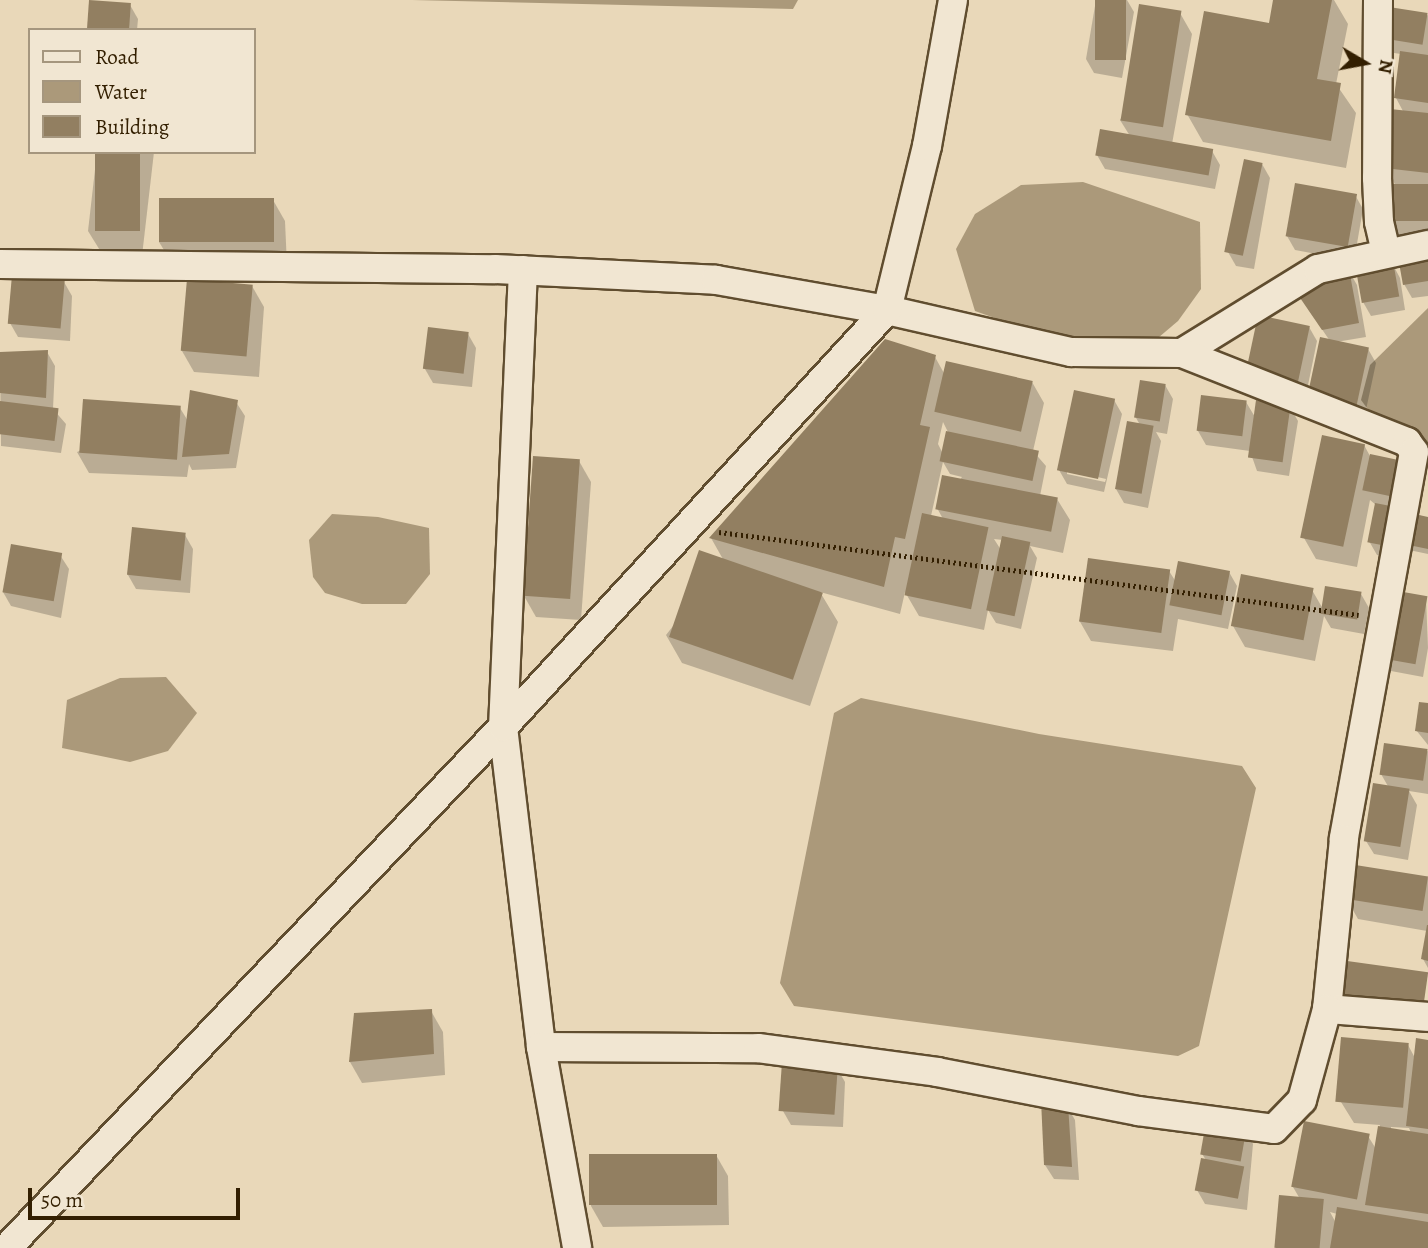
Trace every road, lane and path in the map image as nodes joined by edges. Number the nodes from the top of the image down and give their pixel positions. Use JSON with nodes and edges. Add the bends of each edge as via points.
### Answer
{"nodes":[{"id":1,"x":953,"y":0,"type":"edge"},
{"id":2,"x":1378,"y":0,"type":"edge"},
{"id":3,"x":1428,"y":245,"type":"edge"},
{"id":4,"x":1387,"y":253,"type":"junction"},
{"id":5,"x":0,"y":264,"type":"edge"},
{"id":6,"x":523,"y":271,"type":"junction"},
{"id":7,"x":887,"y":310,"type":"junction"},
{"id":8,"x":1182,"y":353,"type":"junction"},
{"id":9,"x":687,"y":528,"type":"junction"},
{"id":10,"x":1384,"y":618,"type":"junction"},
{"id":11,"x":503,"y":727,"type":"junction"},
{"id":12,"x":1327,"y":1009,"type":"junction"},
{"id":13,"x":1428,"y":1017,"type":"edge"},
{"id":14,"x":541,"y":1047,"type":"junction"},
{"id":15,"x":7,"y":1248,"type":"edge"},
{"id":16,"x":577,"y":1248,"type":"edge"}],
"edges":[{"from":1,"to":7,"type":"street","via":[[922,171]]},
{"from":2,"to":4,"type":"street","via":[[1378,189]]},
{"from":3,"to":4,"type":"street"},
{"from":4,"to":8,"type":"street","via":[[1318,269]]},
{"from":5,"to":6,"type":"street"},
{"from":6,"to":7,"type":"street","via":[[716,280]]},
{"from":6,"to":11,"type":"street"},
{"from":7,"to":8,"type":"street","via":[[1071,352]]},
{"from":7,"to":9,"type":"street"},
{"from":8,"to":10,"type":"street","via":[[1407,442],[1414,452],[1414,467]]},
{"from":9,"to":10,"type":"path"},
{"from":9,"to":11,"type":"street"},
{"from":10,"to":12,"type":"street","via":[[1344,839]]},
{"from":11,"to":14,"type":"street"},
{"from":11,"to":15,"type":"street"},
{"from":12,"to":13,"type":"street"},
{"from":12,"to":14,"type":"street","via":[[1302,1100],[1274,1129],[1138,1111],[937,1072],[758,1048]]},
{"from":14,"to":16,"type":"street"}]}
